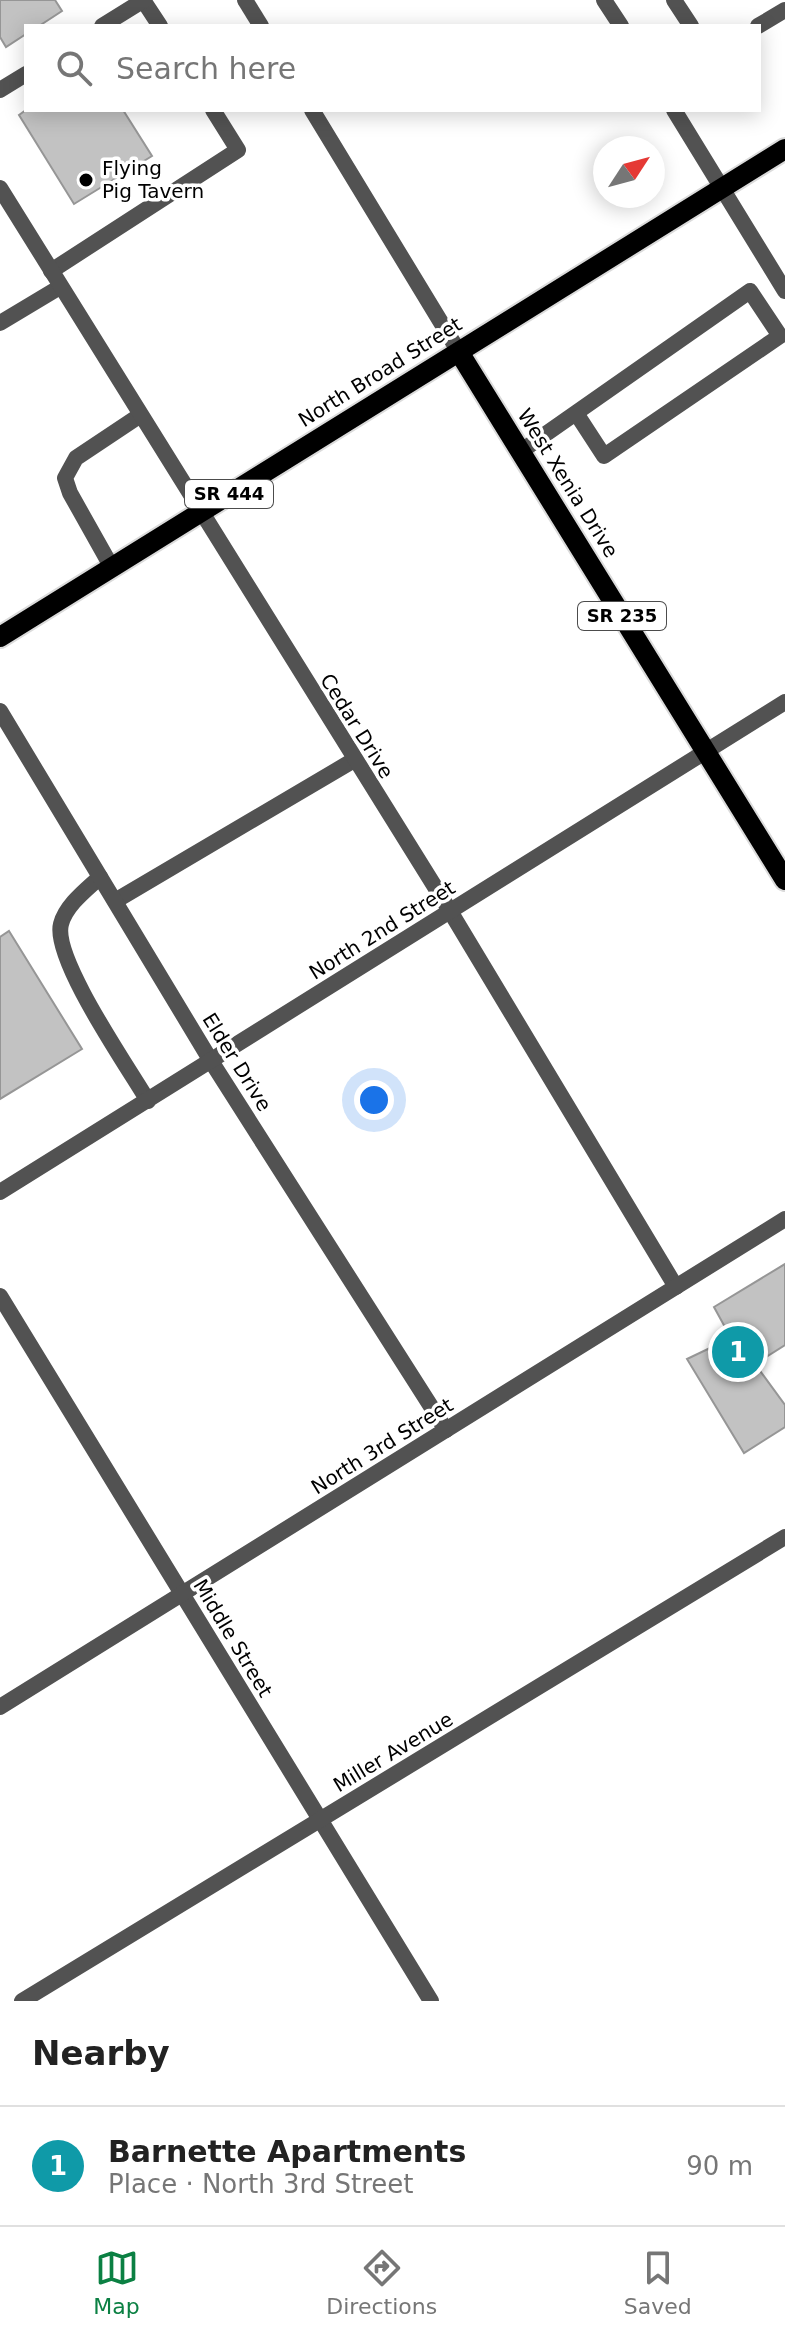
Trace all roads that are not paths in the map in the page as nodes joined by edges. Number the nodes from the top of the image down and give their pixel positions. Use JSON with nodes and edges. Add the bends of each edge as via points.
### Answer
{"nodes":[{"id":1,"x":144,"y":0,"type":"edge"},
{"id":2,"x":245,"y":0,"type":"edge"},
{"id":3,"x":604,"y":0,"type":"edge"},
{"id":4,"x":674,"y":0,"type":"edge"},
{"id":5,"x":785,"y":10,"type":"edge"},
{"id":6,"x":105,"y":24,"type":"edge"},
{"id":7,"x":159,"y":24,"type":"edge"},
{"id":8,"x":260,"y":24,"type":"edge"},
{"id":9,"x":620,"y":24,"type":"edge"},
{"id":10,"x":690,"y":24,"type":"edge"},
{"id":11,"x":761,"y":24,"type":"edge"},
{"id":12,"x":24,"y":75,"type":"edge"},
{"id":13,"x":0,"y":90,"type":"edge"},
{"id":14,"x":214,"y":112,"type":"edge"},
{"id":15,"x":313,"y":112,"type":"edge"},
{"id":16,"x":675,"y":112,"type":"edge"},
{"id":17,"x":785,"y":149,"type":"edge"},
{"id":18,"x":0,"y":188,"type":"edge"},
{"id":19,"x":723,"y":188,"type":"junction"},
{"id":20,"x":51,"y":271,"type":"junction"},
{"id":21,"x":775,"y":274,"type":"junction"},
{"id":22,"x":60,"y":287,"type":"junction"},
{"id":23,"x":750,"y":291,"type":"junction"},
{"id":24,"x":785,"y":291,"type":"edge"},
{"id":25,"x":0,"y":323,"type":"edge"},
{"id":26,"x":459,"y":352,"type":"junction"},
{"id":27,"x":576,"y":413,"type":"junction"},
{"id":28,"x":139,"y":416,"type":"junction"},
{"id":29,"x":520,"y":452,"type":"junction"},
{"id":30,"x":199,"y":512,"type":"junction"},
{"id":31,"x":111,"y":566,"type":"junction"},
{"id":32,"x":0,"y":637,"type":"edge"},
{"id":33,"x":785,"y":702,"type":"edge"},
{"id":34,"x":0,"y":711,"type":"edge"},
{"id":35,"x":706,"y":752,"type":"junction"},
{"id":36,"x":354,"y":760,"type":"junction"},
{"id":37,"x":100,"y":877,"type":"junction"},
{"id":38,"x":785,"y":880,"type":"edge"},
{"id":39,"x":115,"y":901,"type":"junction"},
{"id":40,"x":450,"y":911,"type":"junction"},
{"id":41,"x":211,"y":1061,"type":"junction"},
{"id":42,"x":148,"y":1101,"type":"junction"},
{"id":43,"x":0,"y":1192,"type":"edge"},
{"id":44,"x":785,"y":1219,"type":"edge"},
{"id":45,"x":676,"y":1287,"type":"junction"},
{"id":46,"x":0,"y":1296,"type":"edge"},
{"id":47,"x":446,"y":1430,"type":"junction"},
{"id":48,"x":785,"y":1537,"type":"edge"},
{"id":49,"x":182,"y":1594,"type":"junction"},
{"id":50,"x":0,"y":1707,"type":"edge"},
{"id":51,"x":320,"y":1819,"type":"junction"},
{"id":52,"x":22,"y":2001,"type":"edge"},
{"id":53,"x":431,"y":2001,"type":"edge"}],
"edges":[{"from":1,"to":6,"type":"street"},
{"from":1,"to":7,"type":"street"},
{"from":2,"to":8,"type":"street"},
{"from":3,"to":9,"type":"street"},
{"from":4,"to":10,"type":"street"},
{"from":5,"to":11,"type":"street"},
{"from":12,"to":13,"type":"street"},
{"from":14,"to":20,"type":"street","via":[[238,150]]},
{"from":15,"to":26,"type":"street","name":"West Xenia Drive"},
{"from":16,"to":19,"type":"street"},
{"from":17,"to":19,"type":"main road","name":"North Broad Street"},
{"from":18,"to":20,"type":"street","name":"Cedar Drive"},
{"from":19,"to":21,"type":"street"},
{"from":19,"to":26,"type":"main road","name":"North Broad Street"},
{"from":20,"to":22,"type":"street","name":"Cedar Drive"},
{"from":21,"to":23,"type":"street"},
{"from":21,"to":24,"type":"street"},
{"from":22,"to":25,"type":"street"},
{"from":22,"to":28,"type":"street","name":"Cedar Drive"},
{"from":23,"to":27,"type":"street"},
{"from":23,"to":27,"type":"street","via":[[780,336],[604,456]]},
{"from":26,"to":29,"type":"main road","name":"West Xenia Drive","number":"SR 235"},
{"from":26,"to":30,"type":"main road","name":"North Broad Street","number":"SR 444"},
{"from":27,"to":29,"type":"street"},
{"from":28,"to":30,"type":"street","name":"Cedar Drive"},
{"from":28,"to":31,"type":"street","via":[[76,458],[65,478]]},
{"from":29,"to":35,"type":"main road","name":"West Xenia Drive","number":"SR 235"},
{"from":30,"to":31,"type":"main road","name":"North Broad Street","number":"SR 444"},
{"from":30,"to":36,"type":"street","name":"Cedar Drive"},
{"from":31,"to":32,"type":"main road","name":"North Broad Street","number":"SR 444"},
{"from":33,"to":35,"type":"street","name":"North 2nd Street"},
{"from":34,"to":37,"type":"street","name":"Elder Drive"},
{"from":35,"to":38,"type":"main road","name":"West Xenia Drive","number":"SR 235"},
{"from":35,"to":40,"type":"street","name":"North 2nd Street"},
{"from":36,"to":39,"type":"street"},
{"from":36,"to":40,"type":"street","name":"Cedar Drive"},
{"from":37,"to":39,"type":"street","name":"Elder Drive"},
{"from":37,"to":42,"type":"street","via":[[70,908],[59,938],[84,994]]},
{"from":39,"to":41,"type":"street","name":"Elder Drive"},
{"from":40,"to":41,"type":"street","name":"North 2nd Street"},
{"from":40,"to":45,"type":"street","name":"Cedar Drive"},
{"from":41,"to":42,"type":"street","name":"North 2nd Street"},
{"from":41,"to":47,"type":"street","name":"Elder Drive"},
{"from":42,"to":43,"type":"street","name":"North 2nd Street"},
{"from":44,"to":45,"type":"street","name":"North 3rd Street"},
{"from":45,"to":47,"type":"street","name":"North 3rd Street"},
{"from":46,"to":49,"type":"street","name":"Middle Street"},
{"from":47,"to":49,"type":"street","name":"North 3rd Street"},
{"from":48,"to":51,"type":"street","name":"Miller Avenue"},
{"from":49,"to":50,"type":"street","name":"North 3rd Street"},
{"from":49,"to":51,"type":"street","name":"Middle Street"},
{"from":51,"to":52,"type":"street","name":"Miller Avenue"},
{"from":51,"to":53,"type":"street","name":"Middle Street"}]}
